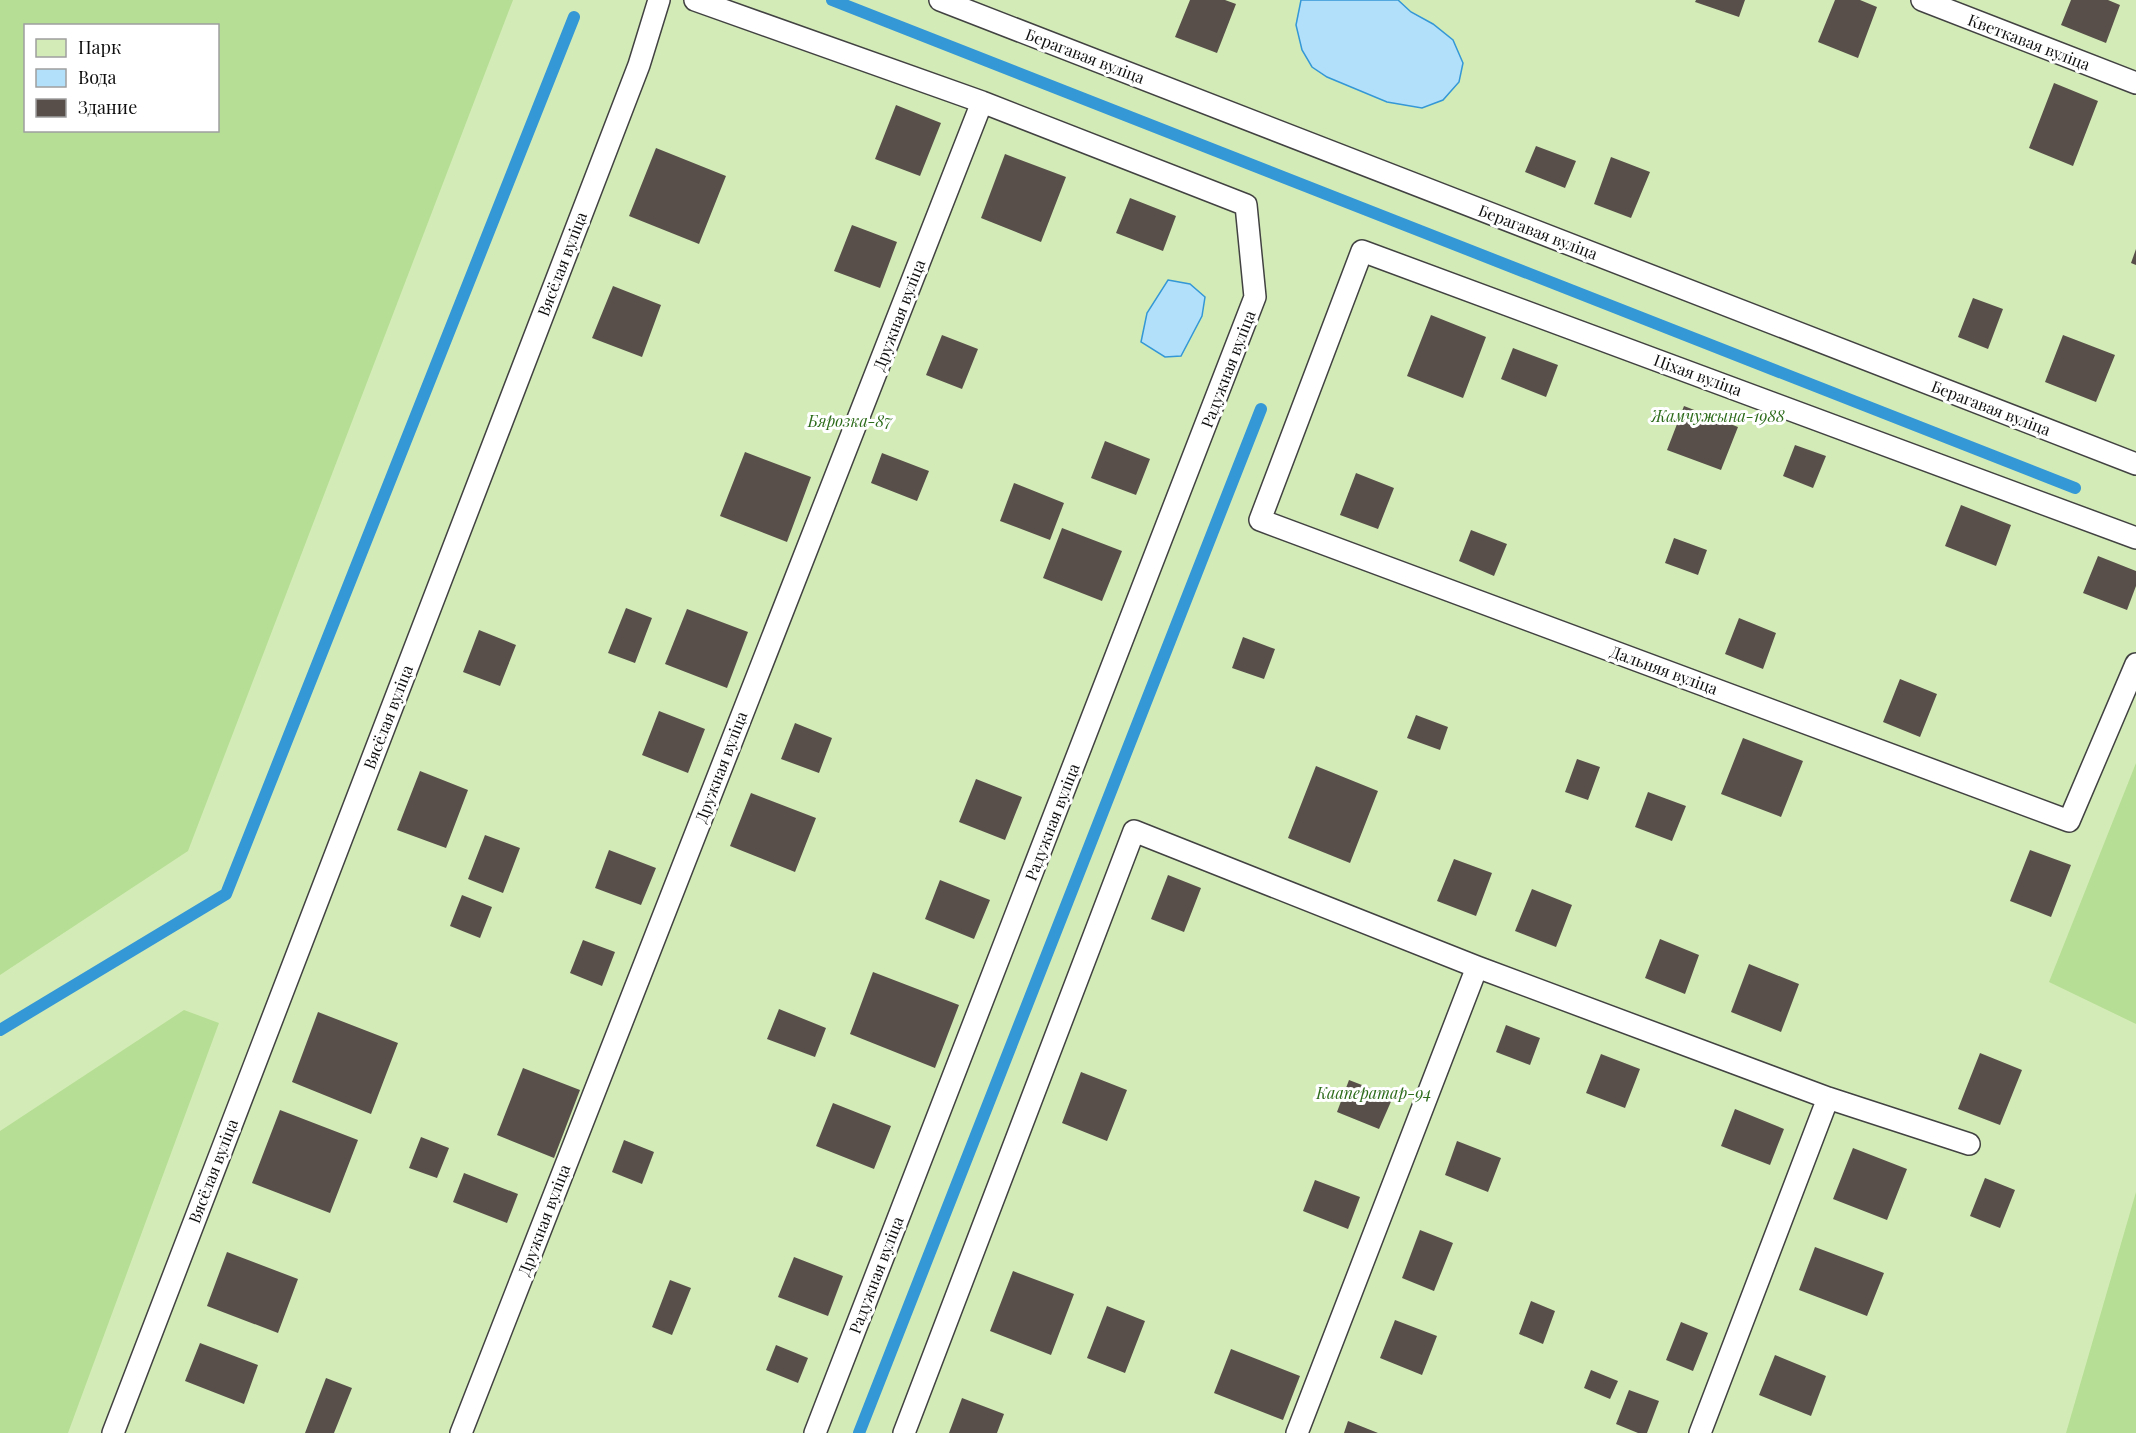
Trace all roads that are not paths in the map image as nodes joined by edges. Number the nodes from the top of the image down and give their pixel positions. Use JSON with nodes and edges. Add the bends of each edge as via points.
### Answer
{"nodes":[{"id":1,"x":659,"y":0,"type":"edge"},
{"id":2,"x":694,"y":0,"type":"edge"},
{"id":3,"x":940,"y":0,"type":"edge"},
{"id":4,"x":1922,"y":0,"type":"edge"},
{"id":5,"x":2136,"y":83,"type":"edge"},
{"id":6,"x":982,"y":102,"type":"junction"},
{"id":7,"x":1362,"y":251,"type":"joint"},
{"id":8,"x":2136,"y":464,"type":"edge"},
{"id":9,"x":2136,"y":538,"type":"edge"},
{"id":10,"x":2136,"y":664,"type":"edge"},
{"id":11,"x":1478,"y":967,"type":"junction"},
{"id":12,"x":1828,"y":1098,"type":"junction"},
{"id":13,"x":1969,"y":1144,"type":"dead end"},
{"id":14,"x":113,"y":1433,"type":"edge"},
{"id":15,"x":461,"y":1433,"type":"edge"},
{"id":16,"x":815,"y":1433,"type":"edge"},
{"id":17,"x":904,"y":1433,"type":"edge"},
{"id":18,"x":1297,"y":1433,"type":"edge"},
{"id":19,"x":1701,"y":1433,"type":"edge"}],
"edges":[{"from":1,"to":14,"type":"lane","name":"Вясёлая вуліца","via":[[639,65]]},
{"from":2,"to":6,"type":"lane"},
{"from":3,"to":8,"type":"lane","name":"Берагавая вуліца"},
{"from":4,"to":5,"type":"lane","name":"Кветкавая вуліца"},
{"from":6,"to":15,"type":"lane","name":"Дружная вуліца"},
{"from":6,"to":16,"type":"lane","name":"Радужная вуліца","via":[[1246,205],[1256,297]]},
{"from":7,"to":9,"type":"lane","name":"Ціхая вуліца"},
{"from":7,"to":10,"type":"lane","name":"Дальняя вуліца","via":[[1260,520],[2069,821]]},
{"from":11,"to":12,"type":"lane"},
{"from":11,"to":17,"type":"lane","via":[[1134,831]]},
{"from":11,"to":18,"type":"lane"},
{"from":12,"to":13,"type":"lane"},
{"from":12,"to":19,"type":"lane"}]}
